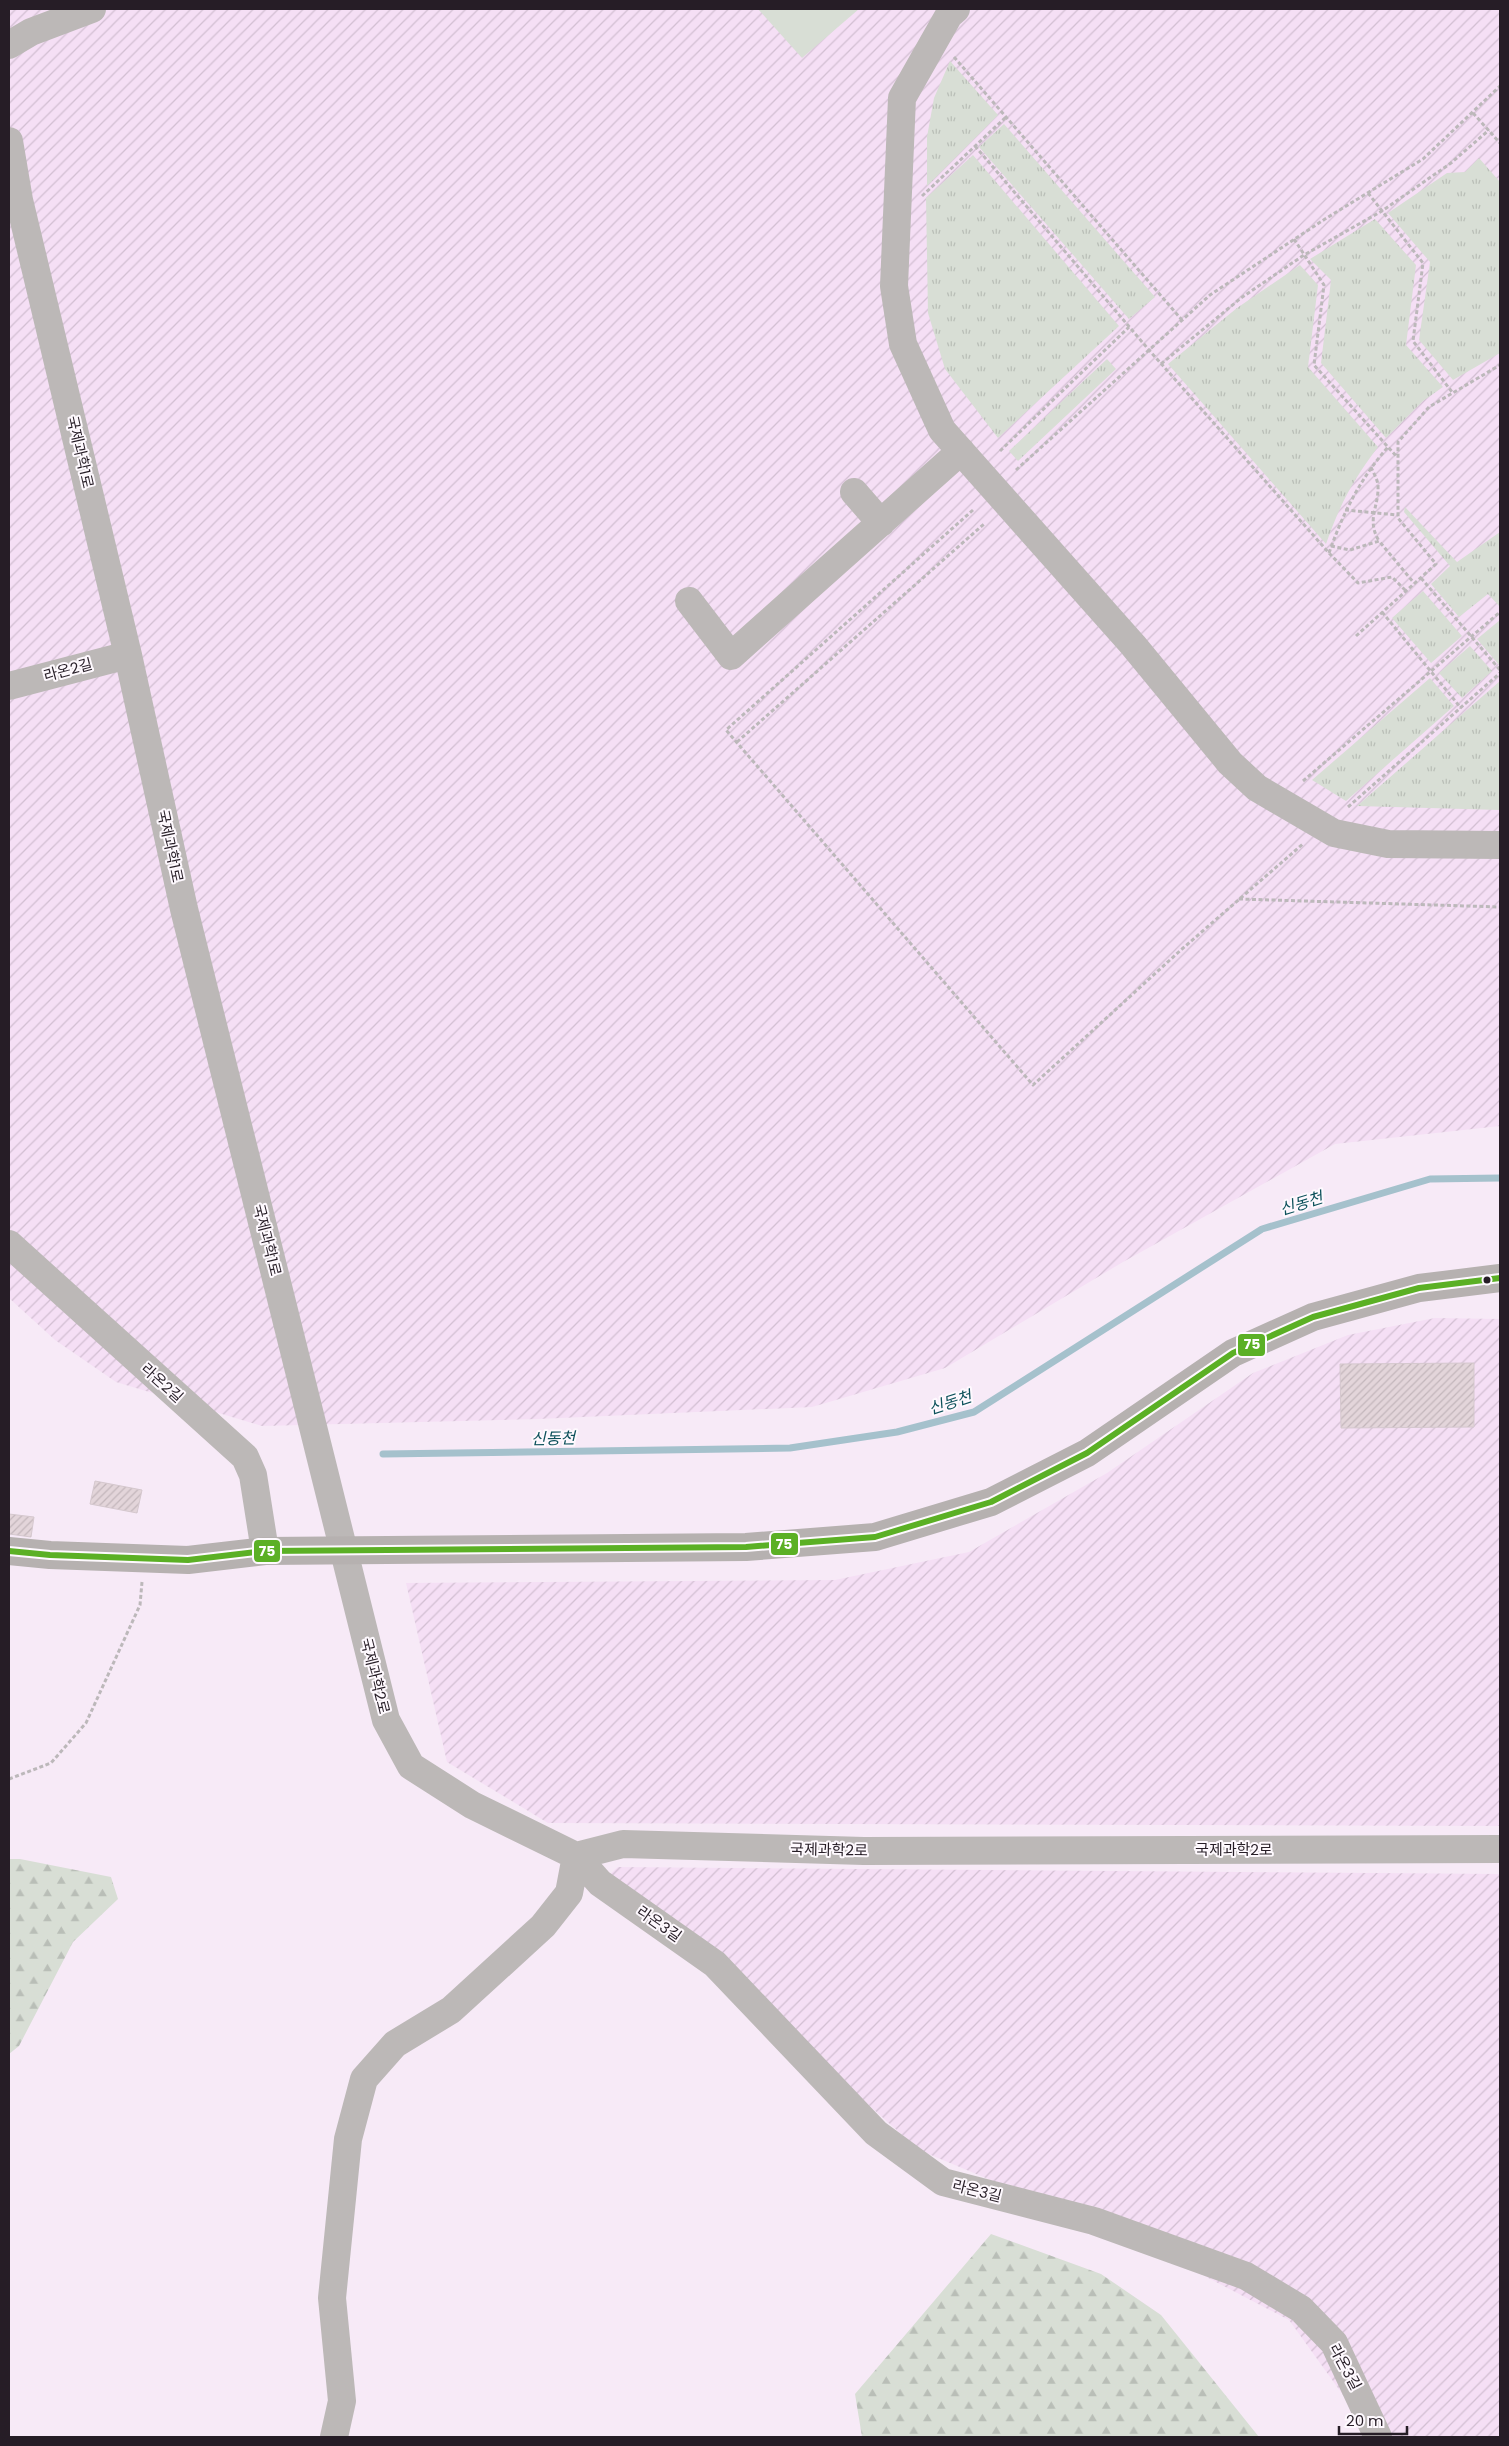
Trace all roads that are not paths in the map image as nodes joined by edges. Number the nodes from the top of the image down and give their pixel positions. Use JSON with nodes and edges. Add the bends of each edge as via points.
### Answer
{"nodes":[{"id":1,"x":92,"y":9,"type":"edge"},
{"id":2,"x":956,"y":9,"type":"edge"},
{"id":3,"x":9,"y":45,"type":"edge"},
{"id":4,"x":9,"y":141,"type":"edge"},
{"id":5,"x":961,"y":451,"type":"junction"},
{"id":6,"x":854,"y":492,"type":"dead end"},
{"id":7,"x":881,"y":523,"type":"junction"},
{"id":8,"x":689,"y":601,"type":"dead end"},
{"id":9,"x":128,"y":654,"type":"junction"},
{"id":10,"x":9,"y":686,"type":"edge"},
{"id":11,"x":1500,"y":845,"type":"edge"},
{"id":12,"x":9,"y":1244,"type":"edge"},
{"id":13,"x":1500,"y":1278,"type":"edge"},
{"id":14,"x":345,"y":1548,"type":"junction"},
{"id":15,"x":9,"y":1551,"type":"edge"},
{"id":16,"x":265,"y":1551,"type":"junction"},
{"id":17,"x":1500,"y":1849,"type":"edge"},
{"id":18,"x":576,"y":1856,"type":"junction"},
{"id":19,"x":334,"y":2437,"type":"edge"},
{"id":20,"x":1378,"y":2437,"type":"edge"}],
"edges":[{"from":1,"to":3,"type":"street","via":[[31,32]]},
{"from":2,"to":5,"type":"street","via":[[949,15],[902,98],[894,286],[903,344],[942,430]]},
{"from":4,"to":9,"type":"street","name":"국제과학1로","via":[[19,200]]},
{"from":5,"to":7,"type":"street"},
{"from":5,"to":11,"type":"street","via":[[1133,646],[1230,763],[1257,788],[1334,833],[1388,844]]},
{"from":6,"to":7,"type":"street"},
{"from":7,"to":8,"type":"street","via":[[730,656]]},
{"from":9,"to":10,"type":"street","name":"라온2길"},
{"from":9,"to":14,"type":"street","name":"국제과학1로","via":[[184,909]]},
{"from":12,"to":16,"type":"street","name":"라온2길","via":[[245,1457],[253,1475]]},
{"from":13,"to":14,"type":"main road","via":[[1419,1288],[1313,1317],[1233,1353],[1087,1453],[991,1502],[875,1537],[736,1547]]},
{"from":14,"to":16,"type":"main road"},
{"from":14,"to":18,"type":"street","name":"국제과학2로","via":[[386,1720],[411,1766],[472,1805]]},
{"from":15,"to":16,"type":"main road","via":[[50,1556],[188,1560]]},
{"from":17,"to":18,"type":"street","name":"국제과학2로","via":[[864,1851],[623,1844]]},
{"from":18,"to":19,"type":"street","via":[[569,1893],[543,1926],[451,2010],[395,2044],[364,2079],[348,2139],[332,2298],[342,2401]]},
{"from":18,"to":20,"type":"street","name":"라온3길","via":[[600,1883],[715,1964],[876,2133],[943,2182],[1094,2221],[1246,2276],[1301,2310],[1334,2343]]}]}
